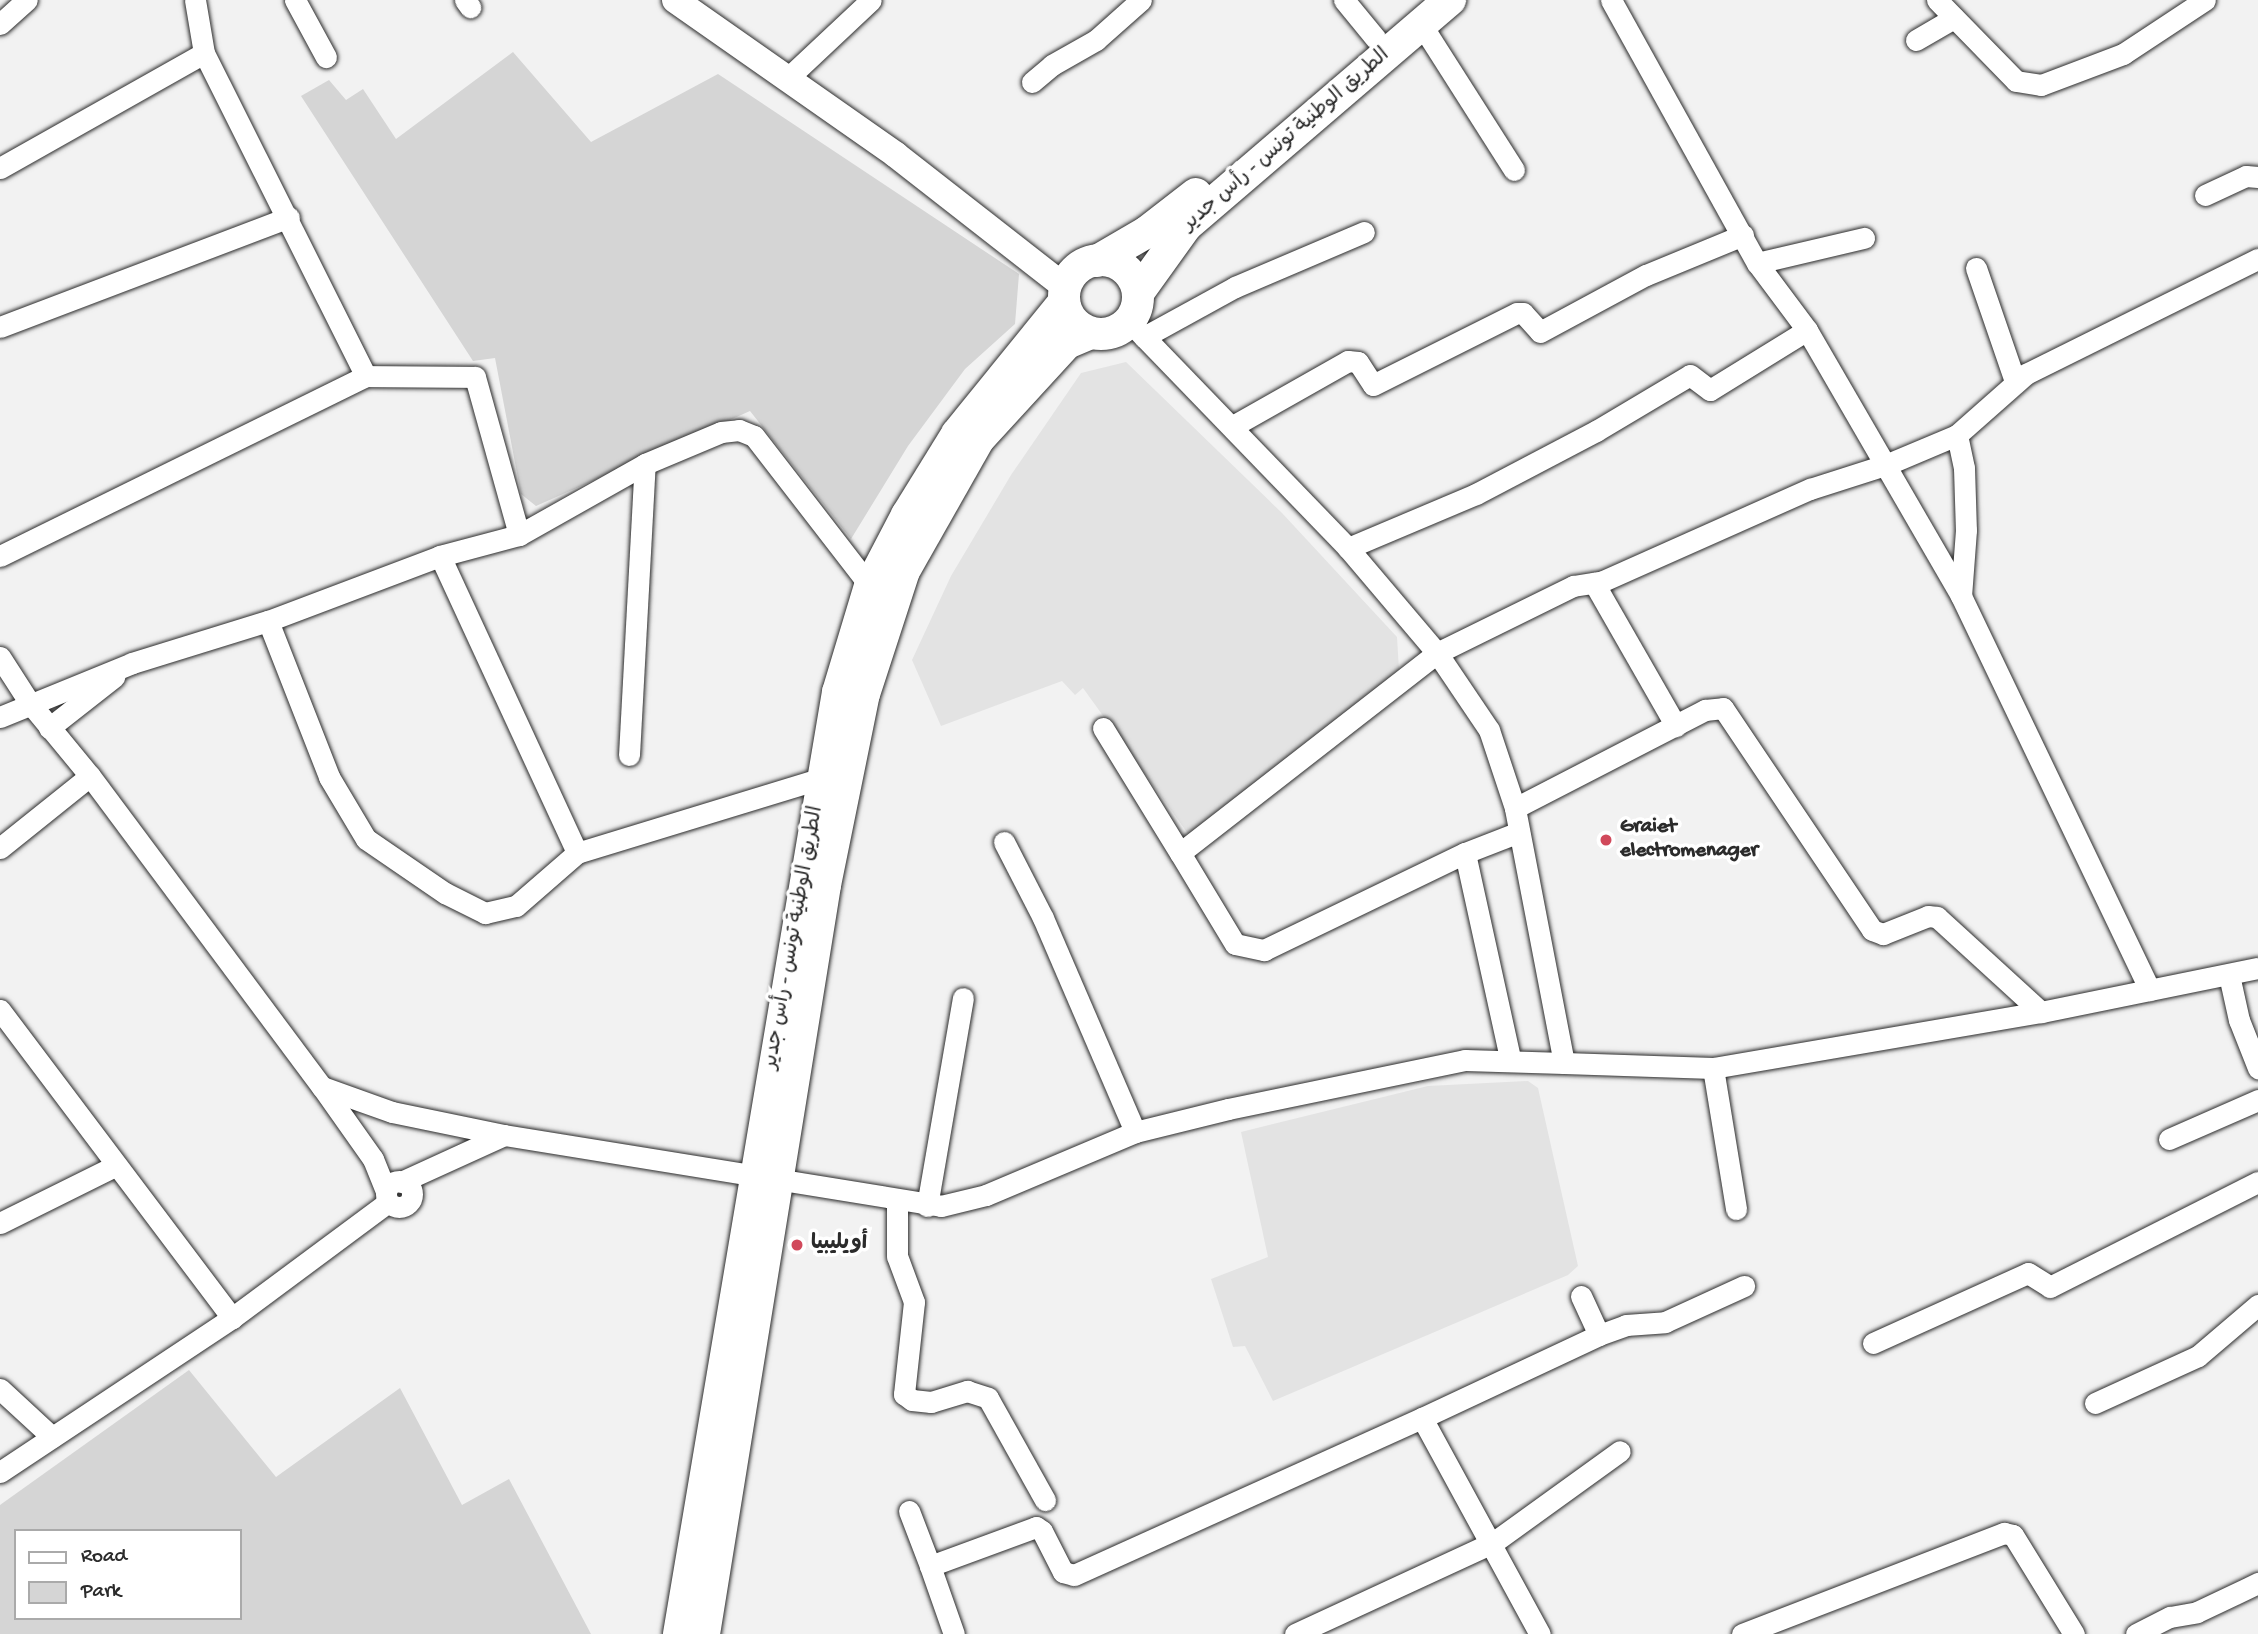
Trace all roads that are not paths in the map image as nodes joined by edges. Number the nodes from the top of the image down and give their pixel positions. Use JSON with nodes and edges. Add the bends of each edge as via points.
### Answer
{"nodes":[{"id":1,"x":27,"y":0,"type":"edge"},
{"id":2,"x":195,"y":0,"type":"edge"},
{"id":3,"x":295,"y":0,"type":"edge"},
{"id":4,"x":675,"y":0,"type":"edge"},
{"id":5,"x":871,"y":0,"type":"edge"},
{"id":6,"x":1141,"y":0,"type":"edge"},
{"id":7,"x":1344,"y":0,"type":"edge"},
{"id":8,"x":1450,"y":0,"type":"edge"},
{"id":9,"x":1611,"y":0,"type":"edge"},
{"id":10,"x":1937,"y":0,"type":"edge"},
{"id":11,"x":2205,"y":0,"type":"edge"},
{"id":12,"x":1422,"y":12,"type":"edge"},
{"id":13,"x":1954,"y":19,"type":"junction"},
{"id":14,"x":0,"y":24,"type":"edge"},
{"id":15,"x":1376,"y":39,"type":"junction"},
{"id":16,"x":1916,"y":40,"type":"dead end"},
{"id":17,"x":204,"y":53,"type":"junction"},
{"id":18,"x":326,"y":57,"type":"dead end"},
{"id":19,"x":789,"y":77,"type":"junction"},
{"id":20,"x":1032,"y":82,"type":"dead end"},
{"id":21,"x":0,"y":169,"type":"edge"},
{"id":22,"x":1514,"y":170,"type":"dead end"},
{"id":23,"x":2258,"y":177,"type":"edge"},
{"id":24,"x":2206,"y":195,"type":"dead end"},
{"id":25,"x":289,"y":217,"type":"junction"},
{"id":26,"x":1364,"y":232,"type":"dead end"},
{"id":27,"x":1743,"y":235,"type":"junction"},
{"id":28,"x":1864,"y":238,"type":"dead end"},
{"id":29,"x":2258,"y":259,"type":"edge"},
{"id":30,"x":1097,"y":261,"type":"junction"},
{"id":31,"x":1757,"y":263,"type":"junction"},
{"id":32,"x":1976,"y":268,"type":"dead end"},
{"id":33,"x":1064,"y":294,"type":"junction"},
{"id":34,"x":1137,"y":317,"type":"junction"},
{"id":35,"x":0,"y":327,"type":"edge"},
{"id":36,"x":1807,"y":330,"type":"junction"},
{"id":37,"x":1090,"y":333,"type":"junction"},
{"id":38,"x":366,"y":376,"type":"junction"},
{"id":39,"x":2015,"y":381,"type":"junction"},
{"id":40,"x":1233,"y":426,"type":"junction"},
{"id":41,"x":1957,"y":435,"type":"junction"},
{"id":42,"x":645,"y":464,"type":"junction"},
{"id":43,"x":1888,"y":464,"type":"junction"},
{"id":44,"x":519,"y":535,"type":"junction"},
{"id":45,"x":1348,"y":548,"type":"junction"},
{"id":46,"x":0,"y":556,"type":"edge"},
{"id":47,"x":440,"y":556,"type":"junction"},
{"id":48,"x":1594,"y":583,"type":"junction"},
{"id":49,"x":870,"y":586,"type":"junction"},
{"id":50,"x":1961,"y":596,"type":"junction"},
{"id":51,"x":268,"y":621,"type":"junction"},
{"id":52,"x":1437,"y":653,"type":"junction"},
{"id":53,"x":0,"y":657,"type":"edge"},
{"id":54,"x":132,"y":663,"type":"junction"},
{"id":55,"x":29,"y":702,"type":"junction"},
{"id":56,"x":0,"y":717,"type":"edge"},
{"id":57,"x":1676,"y":726,"type":"junction"},
{"id":58,"x":49,"y":728,"type":"junction"},
{"id":59,"x":1103,"y":728,"type":"dead end"},
{"id":60,"x":629,"y":755,"type":"dead end"},
{"id":61,"x":90,"y":776,"type":"junction"},
{"id":62,"x":822,"y":778,"type":"junction"},
{"id":63,"x":1515,"y":808,"type":"junction"},
{"id":64,"x":1519,"y":832,"type":"junction"},
{"id":65,"x":1004,"y":842,"type":"dead end"},
{"id":66,"x":0,"y":848,"type":"edge"},
{"id":67,"x":577,"y":853,"type":"junction"},
{"id":68,"x":1180,"y":853,"type":"junction"},
{"id":69,"x":1465,"y":853,"type":"junction"},
{"id":70,"x":2258,"y":968,"type":"edge"},
{"id":71,"x":2229,"y":975,"type":"junction"},
{"id":72,"x":2150,"y":990,"type":"junction"},
{"id":73,"x":963,"y":998,"type":"dead end"},
{"id":74,"x":0,"y":1010,"type":"edge"},
{"id":75,"x":2041,"y":1012,"type":"junction"},
{"id":76,"x":9,"y":1039,"type":"edge"},
{"id":77,"x":1510,"y":1058,"type":"junction"},
{"id":78,"x":1564,"y":1063,"type":"junction"},
{"id":79,"x":1713,"y":1068,"type":"junction"},
{"id":80,"x":2258,"y":1068,"type":"edge"},
{"id":81,"x":323,"y":1087,"type":"junction"},
{"id":82,"x":2258,"y":1100,"type":"edge"},
{"id":83,"x":1135,"y":1132,"type":"junction"},
{"id":84,"x":503,"y":1135,"type":"junction"},
{"id":85,"x":2169,"y":1139,"type":"dead end"},
{"id":86,"x":116,"y":1166,"type":"junction"},
{"id":87,"x":767,"y":1175,"type":"junction"},
{"id":88,"x":2258,"y":1182,"type":"edge"},
{"id":89,"x":397,"y":1190,"type":"junction"},
{"id":90,"x":897,"y":1202,"type":"junction"},
{"id":91,"x":926,"y":1206,"type":"junction"},
{"id":92,"x":1736,"y":1209,"type":"dead end"},
{"id":93,"x":0,"y":1223,"type":"edge"},
{"id":94,"x":1744,"y":1286,"type":"dead end"},
{"id":95,"x":1581,"y":1296,"type":"dead end"},
{"id":96,"x":2258,"y":1305,"type":"edge"},
{"id":97,"x":232,"y":1318,"type":"junction"},
{"id":98,"x":1598,"y":1335,"type":"junction"},
{"id":99,"x":1873,"y":1343,"type":"dead end"},
{"id":100,"x":0,"y":1390,"type":"edge"},
{"id":101,"x":2095,"y":1403,"type":"dead end"},
{"id":102,"x":1422,"y":1418,"type":"junction"},
{"id":103,"x":52,"y":1437,"type":"junction"},
{"id":104,"x":1620,"y":1451,"type":"dead end"},
{"id":105,"x":0,"y":1472,"type":"edge"},
{"id":106,"x":1045,"y":1500,"type":"dead end"},
{"id":107,"x":909,"y":1511,"type":"dead end"},
{"id":108,"x":1494,"y":1542,"type":"junction"},
{"id":109,"x":930,"y":1566,"type":"junction"},
{"id":110,"x":2258,"y":1583,"type":"edge"},
{"id":111,"x":679,"y":1634,"type":"edge"},
{"id":112,"x":704,"y":1634,"type":"edge"},
{"id":113,"x":954,"y":1634,"type":"edge"},
{"id":114,"x":1295,"y":1634,"type":"edge"},
{"id":115,"x":1540,"y":1634,"type":"edge"},
{"id":116,"x":1742,"y":1634,"type":"edge"},
{"id":117,"x":2074,"y":1634,"type":"edge"},
{"id":118,"x":2136,"y":1634,"type":"edge"}],
"edges":[{"from":1,"to":14,"type":"street"},
{"from":2,"to":17,"type":"street"},
{"from":3,"to":18,"type":"street"},
{"from":4,"to":19,"type":"street"},
{"from":5,"to":19,"type":"street"},
{"from":6,"to":20,"type":"street","via":[[1097,40]]},
{"from":7,"to":15,"type":"street"},
{"from":8,"to":12,"type":"main road","name":"الطريق الوطنية تونس - رأس جدير"},
{"from":9,"to":27,"type":"street"},
{"from":10,"to":13,"type":"street"},
{"from":11,"to":13,"type":"street","via":[[2123,54],[2040,85],[2016,81]]},
{"from":12,"to":15,"type":"main road","name":"الطريق الوطنية تونس - رأس جدير"},
{"from":12,"to":22,"type":"street"},
{"from":12,"to":34,"type":"main road","name":"الطريق الوطنية تونس - رأس جدير","via":[[1186,226]]},
{"from":13,"to":16,"type":"street"},
{"from":15,"to":30,"type":"main road","name":"الطريق الوطنية تونس - رأس جدير","via":[[1239,161],[1147,232]]},
{"from":17,"to":21,"type":"street"},
{"from":17,"to":25,"type":"street"},
{"from":19,"to":33,"type":"street"},
{"from":23,"to":24,"type":"street","via":[[2246,176]]},
{"from":25,"to":35,"type":"street"},
{"from":25,"to":38,"type":"street"},
{"from":26,"to":34,"type":"street","via":[[1235,287]]},
{"from":27,"to":31,"type":"street"},
{"from":27,"to":40,"type":"street","via":[[1646,275],[1540,332],[1523,313],[1517,313],[1373,385],[1358,362],[1348,360]]},
{"from":28,"to":31,"type":"street"},
{"from":29,"to":39,"type":"street"},
{"from":30,"to":33,"type":"main road","via":[[1077,269]]},
{"from":30,"to":34,"type":"main road","via":[[1119,265],[1135,282]]},
{"from":31,"to":36,"type":"street"},
{"from":32,"to":39,"type":"street"},
{"from":33,"to":37,"type":"main road","via":[[1072,321]]},
{"from":33,"to":49,"type":"main road","name":"الطريق الوطنية تونس - رأس جدير","via":[[957,434]]},
{"from":34,"to":37,"type":"main road","via":[[1111,333]]},
{"from":34,"to":40,"type":"street"},
{"from":36,"to":43,"type":"street"},
{"from":36,"to":45,"type":"street","via":[[1710,390],[1690,374],[1596,431],[1476,494]]},
{"from":37,"to":87,"type":"main road","name":"الطريق الوطنية تونس - رأس جدير","via":[[1067,343],[978,440],[904,571],[864,694]]},
{"from":38,"to":44,"type":"street","via":[[475,377],[481,385]]},
{"from":38,"to":46,"type":"street"},
{"from":39,"to":41,"type":"street"},
{"from":40,"to":45,"type":"street"},
{"from":41,"to":43,"type":"street"},
{"from":41,"to":50,"type":"street","via":[[1964,468],[1966,530]]},
{"from":42,"to":44,"type":"street"},
{"from":42,"to":49,"type":"street","via":[[721,432],[739,430],[754,436]]},
{"from":42,"to":60,"type":"street"},
{"from":43,"to":48,"type":"street","via":[[1810,489]]},
{"from":43,"to":50,"type":"street"},
{"from":44,"to":47,"type":"street"},
{"from":45,"to":52,"type":"street"},
{"from":47,"to":51,"type":"street"},
{"from":47,"to":67,"type":"street"},
{"from":48,"to":52,"type":"street","via":[[1573,586]]},
{"from":48,"to":57,"type":"street"},
{"from":49,"to":62,"type":"main road","name":"الطريق الوطنية تونس - رأس جدير","via":[[838,692]]},
{"from":50,"to":72,"type":"street"},
{"from":51,"to":54,"type":"street"},
{"from":51,"to":67,"type":"street","via":[[329,777],[366,839],[445,893],[485,913],[516,906]]},
{"from":52,"to":63,"type":"street","via":[[1489,730]]},
{"from":52,"to":68,"type":"street"},
{"from":53,"to":55,"type":"street"},
{"from":54,"to":55,"type":"street"},
{"from":54,"to":58,"type":"street"},
{"from":55,"to":56,"type":"street"},
{"from":55,"to":58,"type":"street"},
{"from":57,"to":63,"type":"street"},
{"from":57,"to":75,"type":"street","via":[[1706,710],[1723,708],[1872,930],[1883,934],[1928,916],[1937,917]]},
{"from":58,"to":61,"type":"street"},
{"from":59,"to":68,"type":"street"},
{"from":61,"to":66,"type":"street"},
{"from":61,"to":81,"type":"street"},
{"from":62,"to":67,"type":"street"},
{"from":62,"to":87,"type":"main road","name":"الطريق الوطنية تونس - رأس جدير"},
{"from":63,"to":64,"type":"street"},
{"from":64,"to":69,"type":"street"},
{"from":64,"to":78,"type":"street"},
{"from":65,"to":83,"type":"street","via":[[1043,918]]},
{"from":68,"to":69,"type":"street","via":[[1235,944],[1264,950]]},
{"from":69,"to":77,"type":"street"},
{"from":70,"to":71,"type":"street"},
{"from":71,"to":72,"type":"street"},
{"from":71,"to":80,"type":"street","via":[[2239,1020]]},
{"from":72,"to":75,"type":"street"},
{"from":73,"to":91,"type":"street"},
{"from":74,"to":76,"type":"street"},
{"from":75,"to":79,"type":"street"},
{"from":76,"to":86,"type":"street"},
{"from":77,"to":78,"type":"street"},
{"from":77,"to":83,"type":"street","via":[[1423,1066]]},
{"from":78,"to":79,"type":"street"},
{"from":79,"to":92,"type":"street"},
{"from":81,"to":84,"type":"street","via":[[392,1112]]},
{"from":81,"to":89,"type":"street"},
{"from":82,"to":85,"type":"street"},
{"from":83,"to":91,"type":"street","via":[[970,1201]]},
{"from":84,"to":87,"type":"street"},
{"from":84,"to":89,"type":"street"},
{"from":86,"to":93,"type":"street"},
{"from":86,"to":97,"type":"street"},
{"from":87,"to":90,"type":"street"},
{"from":87,"to":111,"type":"main road","name":"الطريق الوطنية تونس - رأس جدير"},
{"from":87,"to":112,"type":"main road","name":"الطريق الوطنية تونس - رأس جدير"},
{"from":88,"to":99,"type":"street","via":[[2050,1287],[2028,1273]]},
{"from":89,"to":97,"type":"street"},
{"from":90,"to":91,"type":"street"},
{"from":90,"to":106,"type":"street","via":[[897,1256],[914,1303],[904,1394],[931,1402],[967,1391],[988,1398]]},
{"from":94,"to":98,"type":"street","via":[[1665,1322],[1626,1325]]},
{"from":95,"to":98,"type":"street"},
{"from":96,"to":101,"type":"street","via":[[2198,1356]]},
{"from":97,"to":103,"type":"street"},
{"from":98,"to":102,"type":"street"},
{"from":100,"to":103,"type":"street"},
{"from":102,"to":108,"type":"street"},
{"from":102,"to":109,"type":"street","via":[[1074,1575],[1063,1572],[1036,1527]]},
{"from":103,"to":105,"type":"street"},
{"from":104,"to":108,"type":"street"},
{"from":107,"to":109,"type":"street"},
{"from":108,"to":114,"type":"street"},
{"from":108,"to":115,"type":"street"},
{"from":109,"to":113,"type":"street"},
{"from":110,"to":118,"type":"street"},
{"from":116,"to":117,"type":"street","via":[[2004,1533],[2013,1535]]}]}
